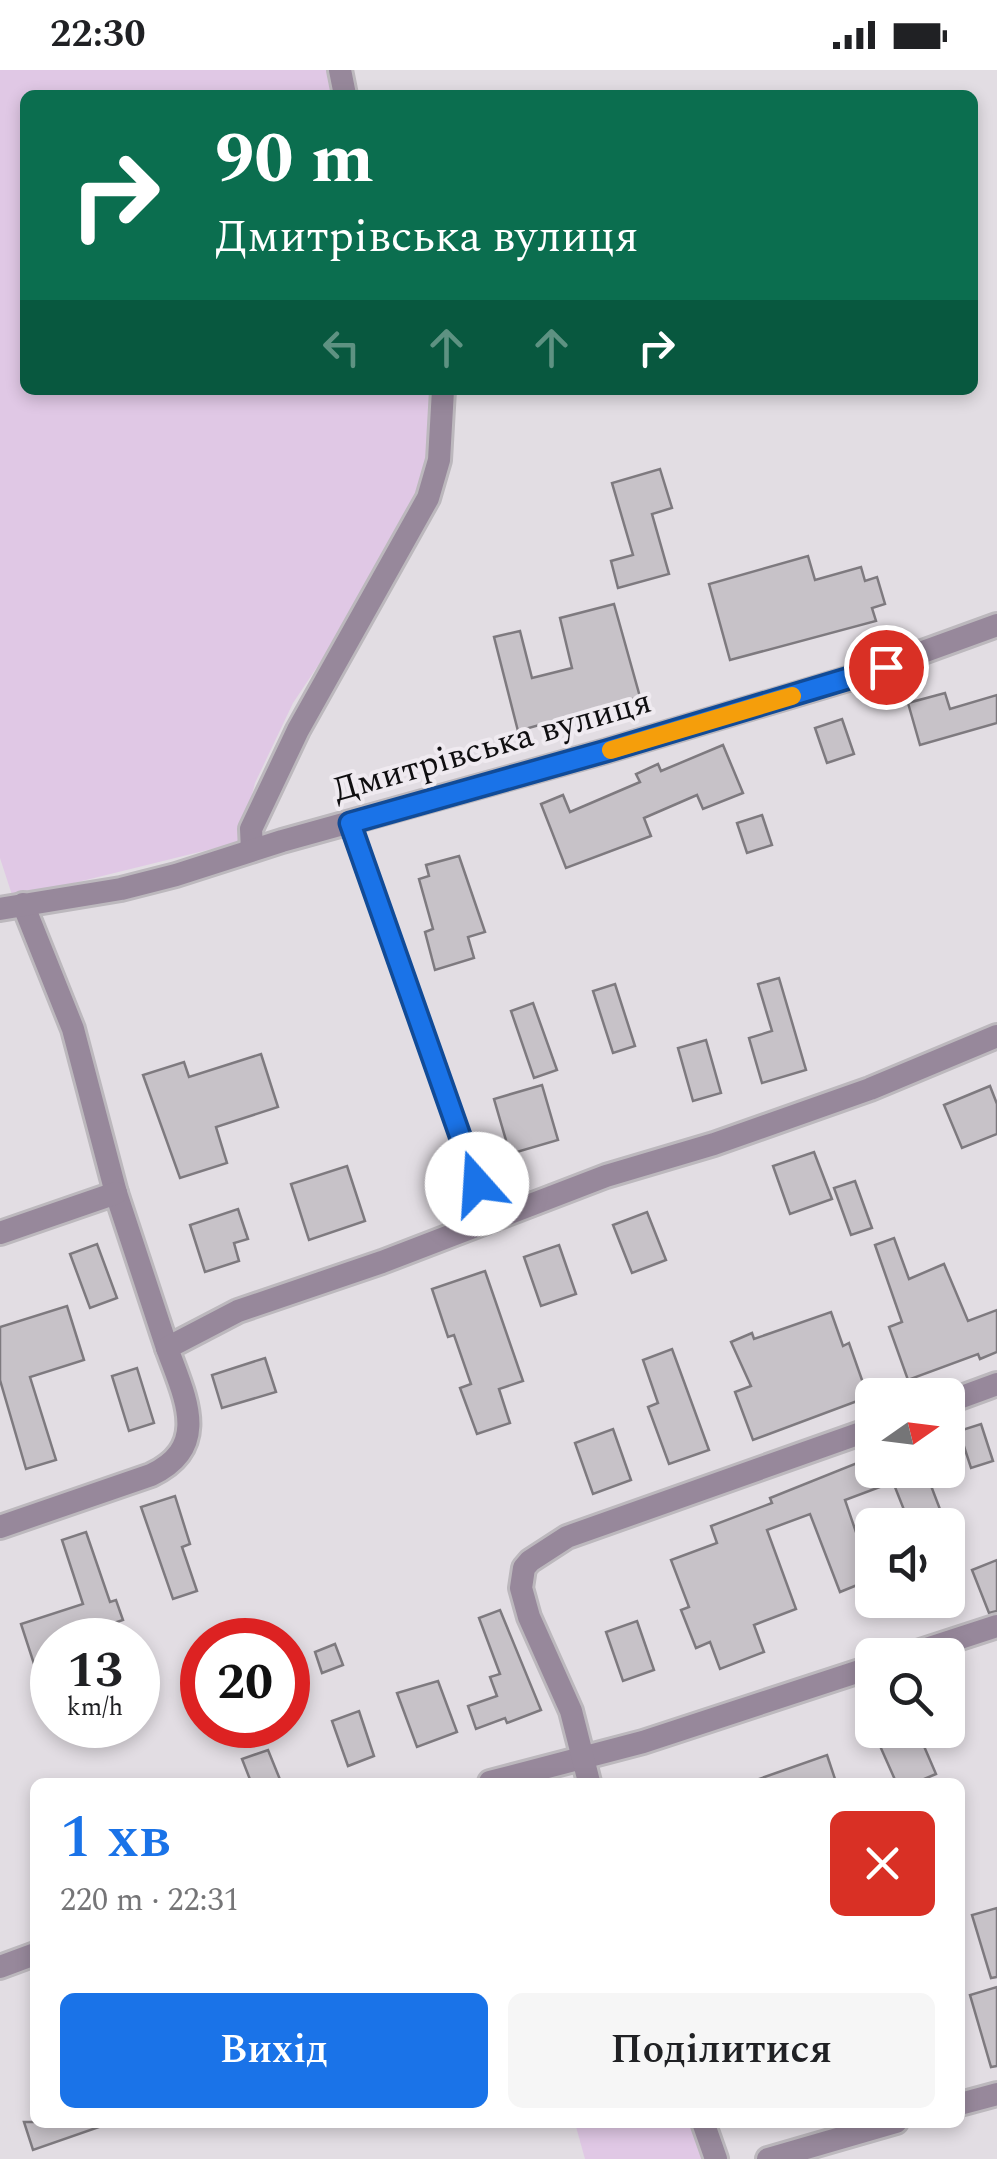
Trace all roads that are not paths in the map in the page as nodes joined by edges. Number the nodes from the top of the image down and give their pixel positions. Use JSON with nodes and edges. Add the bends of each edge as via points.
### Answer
{"nodes":[{"id":1,"x":443,"y":395,"type":"edge"},
{"id":2,"x":997,"y":625,"type":"edge"},
{"id":3,"x":350,"y":823,"type":"junction"},
{"id":4,"x":252,"y":850,"type":"junction"},
{"id":5,"x":11,"y":906,"type":"edge"},
{"id":6,"x":997,"y":1036,"type":"edge"},
{"id":7,"x":116,"y":1193,"type":"junction"},
{"id":8,"x":490,"y":1220,"type":"junction"},
{"id":9,"x":0,"y":1233,"type":"edge"},
{"id":10,"x":167,"y":1348,"type":"junction"},
{"id":11,"x":997,"y":1384,"type":"edge"},
{"id":12,"x":965,"y":1396,"type":"edge"},
{"id":13,"x":855,"y":1435,"type":"edge"},
{"id":14,"x":0,"y":1528,"type":"edge"},
{"id":15,"x":997,"y":1626,"type":"edge"},
{"id":16,"x":960,"y":1638,"type":"edge"},
{"id":17,"x":855,"y":1673,"type":"edge"},
{"id":18,"x":582,"y":1758,"type":"junction"},
{"id":19,"x":505,"y":1778,"type":"edge"},
{"id":20,"x":589,"y":1778,"type":"edge"},
{"id":21,"x":30,"y":1956,"type":"edge"},
{"id":22,"x":0,"y":1967,"type":"edge"},
{"id":23,"x":997,"y":2094,"type":"edge"},
{"id":24,"x":965,"y":2103,"type":"edge"},
{"id":25,"x":706,"y":2128,"type":"edge"},
{"id":26,"x":875,"y":2128,"type":"edge"},
{"id":27,"x":716,"y":2159,"type":"edge"},
{"id":28,"x":768,"y":2159,"type":"edge"}],
"edges":[{"from":1,"to":4,"type":"street","via":[[440,460],[428,498],[298,730],[251,830]]},
{"from":2,"to":3,"type":"street","name":"Дмитрівська вулиця","via":[[851,678]]},
{"from":3,"to":4,"type":"street","name":"Дмитрівська вулиця"},
{"from":3,"to":8,"type":"lane"},
{"from":4,"to":5,"type":"street","name":"Дмитрівська вулиця","via":[[122,889]]},
{"from":5,"to":7,"type":"street","via":[[73,1028]]},
{"from":6,"to":8,"type":"street","via":[[896,1080]]},
{"from":7,"to":9,"type":"street"},
{"from":7,"to":10,"type":"street"},
{"from":8,"to":10,"type":"street","via":[[238,1311]]},
{"from":10,"to":14,"type":"street","via":[[189,1428],[173,1463]]},
{"from":11,"to":12,"type":"street"},
{"from":13,"to":18,"type":"street","via":[[566,1537],[530,1561],[522,1578],[524,1602],[571,1712]]},
{"from":15,"to":16,"type":"street"},
{"from":17,"to":18,"type":"street"},
{"from":18,"to":19,"type":"street"},
{"from":18,"to":20,"type":"street"},
{"from":21,"to":22,"type":"street"},
{"from":23,"to":24,"type":"street"},
{"from":25,"to":27,"type":"street"},
{"from":26,"to":28,"type":"street"}]}
